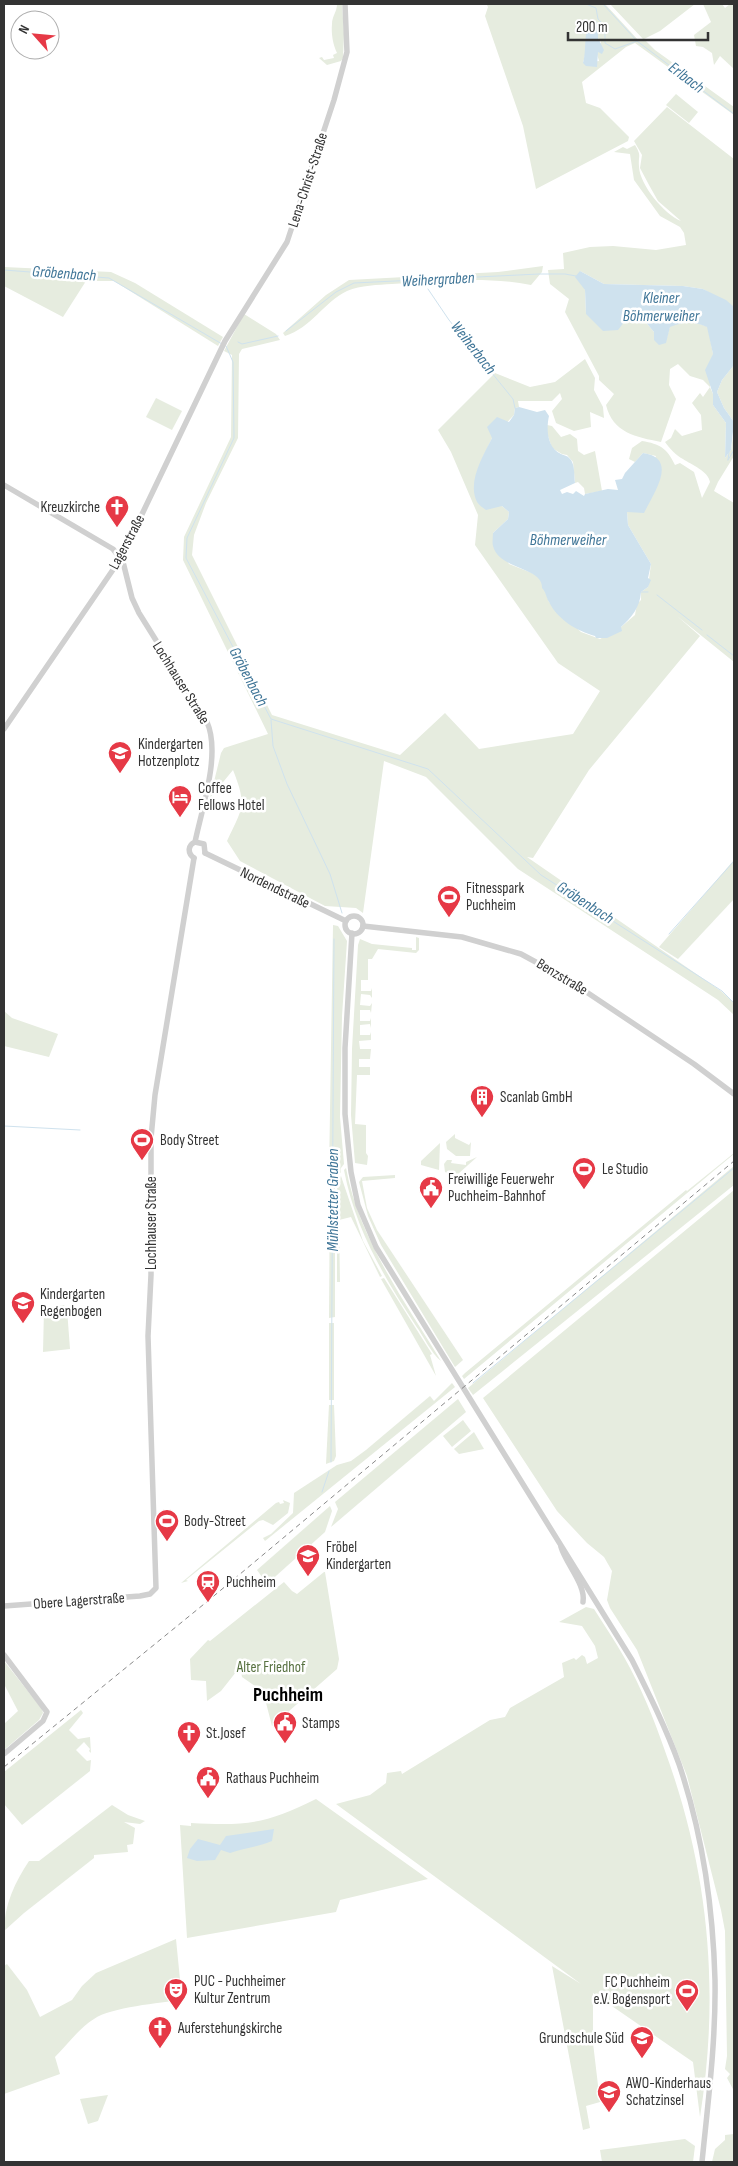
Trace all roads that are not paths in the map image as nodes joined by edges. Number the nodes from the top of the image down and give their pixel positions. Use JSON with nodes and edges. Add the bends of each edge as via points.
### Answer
{"nodes":[{"id":1,"x":345,"y":4,"type":"edge"},
{"id":2,"x":224,"y":344,"type":"joint"},
{"id":3,"x":4,"y":485,"type":"edge"},
{"id":4,"x":121,"y":558,"type":"junction"},
{"id":5,"x":4,"y":729,"type":"edge"},
{"id":6,"x":195,"y":842,"type":"junction"},
{"id":7,"x":205,"y":853,"type":"junction"},
{"id":8,"x":194,"y":858,"type":"junction"},
{"id":9,"x":346,"y":921,"type":"junction"},
{"id":10,"x":363,"y":926,"type":"junction"},
{"id":11,"x":352,"y":934,"type":"junction"},
{"id":12,"x":734,"y":1094,"type":"edge"},
{"id":13,"x":559,"y":1540,"type":"junction"},
{"id":14,"x":153,"y":1592,"type":"joint"},
{"id":15,"x":583,"y":1602,"type":"dead end"},
{"id":16,"x":4,"y":1606,"type":"edge"},
{"id":17,"x":4,"y":1655,"type":"edge"},
{"id":18,"x":4,"y":1754,"type":"edge"},
{"id":19,"x":702,"y":2162,"type":"edge"}],
"edges":[{"from":1,"to":2,"type":"street","name":"Lena-Christ-Straße","via":[[347,52],[288,242]]},
{"from":2,"to":4,"type":"street","name":"Lagerstraße"},
{"from":3,"to":4,"type":"street","via":[[113,549]]},
{"from":4,"to":5,"type":"street","name":"Lagerstraße"},
{"from":4,"to":6,"type":"street","name":"Lochhauser Straße","via":[[139,612],[209,727],[212,757]]},
{"from":6,"to":7,"type":"street","via":[[204,844]]},
{"from":6,"to":8,"type":"street","name":"Lochhauser Straße","via":[[189,849]]},
{"from":7,"to":8,"type":"street","via":[[201,858]]},
{"from":7,"to":9,"type":"street","name":"Nordendstraße"},
{"from":8,"to":14,"type":"street","name":"Lochhauser Straße","via":[[155,1095],[151,1138],[148,1317],[157,1581]]},
{"from":9,"to":10,"type":"street","via":[[350,916],[356,916]]},
{"from":9,"to":11,"type":"street","via":[[345,928]]},
{"from":10,"to":11,"type":"street"},
{"from":10,"to":12,"type":"street","name":"Benzstraße","via":[[462,937],[527,957],[568,980]]},
{"from":11,"to":13,"type":"street","via":[[345,1048],[345,1114],[354,1186],[361,1213],[376,1247]]},
{"from":13,"to":15,"type":"street","via":[[564,1559],[583,1590]]},
{"from":13,"to":19,"type":"street","via":[[632,1660],[659,1714],[679,1765],[694,1820],[713,1933],[715,1982],[713,2048]]},
{"from":14,"to":16,"type":"street","name":"Obere Lagerstraße","via":[[140,1596]]},
{"from":17,"to":18,"type":"street","via":[[47,1712],[43,1721]]}]}
